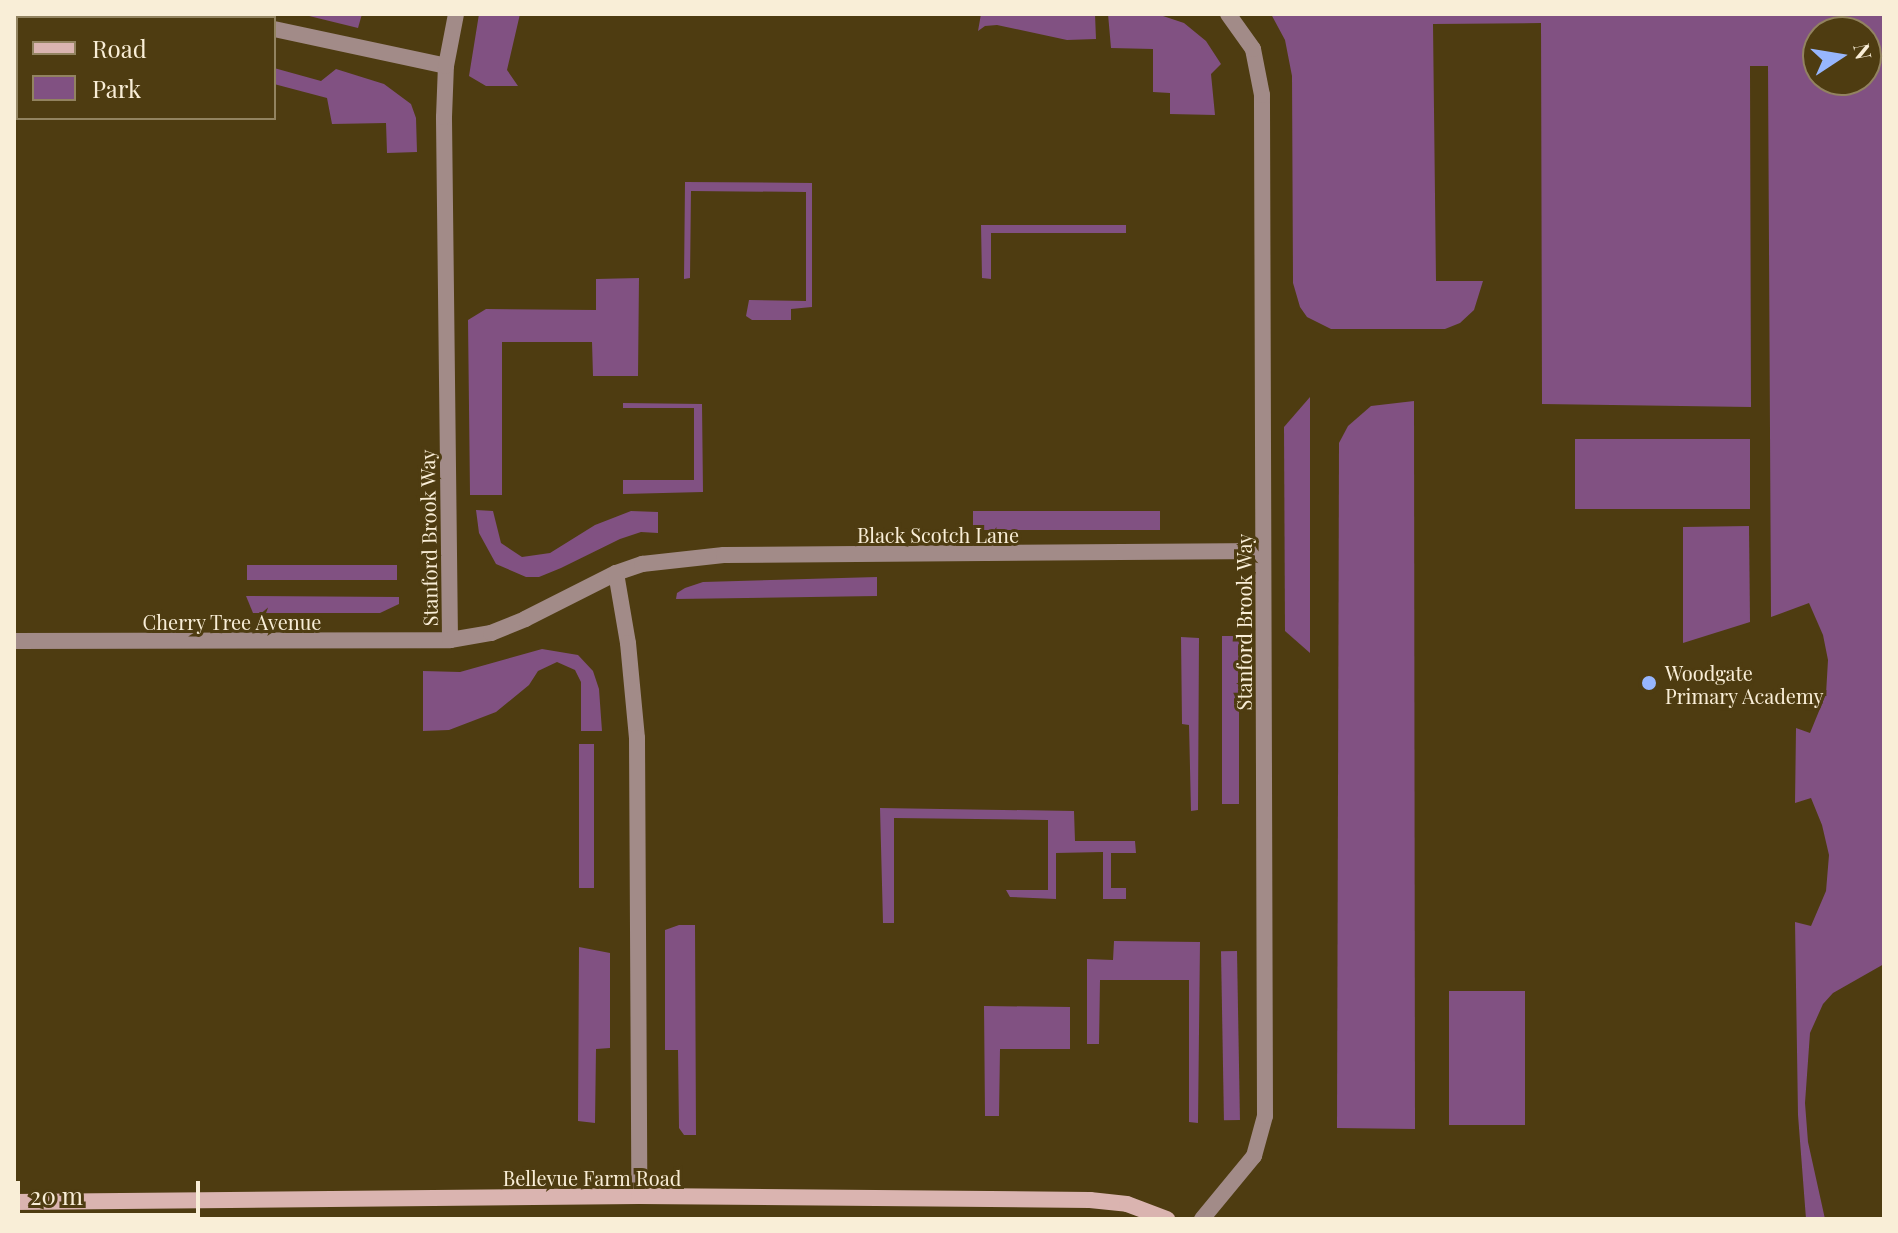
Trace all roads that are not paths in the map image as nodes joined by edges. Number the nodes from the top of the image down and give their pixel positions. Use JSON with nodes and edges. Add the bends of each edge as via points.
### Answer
{"nodes":[{"id":1,"x":14,"y":14,"type":"edge"},
{"id":2,"x":456,"y":14,"type":"edge"},
{"id":3,"x":1228,"y":14,"type":"edge"},
{"id":4,"x":118,"y":16,"type":"edge"},
{"id":5,"x":276,"y":29,"type":"edge"},
{"id":6,"x":446,"y":66,"type":"junction"},
{"id":7,"x":1263,"y":551,"type":"junction"},
{"id":8,"x":616,"y":573,"type":"junction"},
{"id":9,"x":450,"y":640,"type":"junction"},
{"id":10,"x":14,"y":641,"type":"edge"},
{"id":11,"x":639,"y":1196,"type":"junction"},
{"id":12,"x":14,"y":1202,"type":"edge"},
{"id":13,"x":1167,"y":1219,"type":"edge"},
{"id":14,"x":1202,"y":1219,"type":"edge"}],
"edges":[{"from":1,"to":4,"type":"street"},
{"from":2,"to":6,"type":"street","name":"Stanford Brook Way"},
{"from":3,"to":7,"type":"street","name":"Stanford Brook Way","via":[[1253,49],[1262,95]]},
{"from":5,"to":6,"type":"street"},
{"from":6,"to":9,"type":"street","name":"Stanford Brook Way"},
{"from":7,"to":8,"type":"street","name":"Black Scotch Lane","via":[[724,555],[668,560]]},
{"from":7,"to":14,"type":"street","name":"Stanford Brook Way","via":[[1265,1116],[1254,1156]]},
{"from":8,"to":9,"type":"street","name":"Stanford Brook Way","via":[[514,624]]},
{"from":8,"to":11,"type":"street","via":[[637,738]]},
{"from":9,"to":10,"type":"street","name":"Cherry Tree Avenue"},
{"from":11,"to":12,"type":"street","name":"Bellevue Farm Road"},
{"from":11,"to":13,"type":"street","name":"Bellevue Farm Road","via":[[1090,1200],[1127,1204]]}]}
